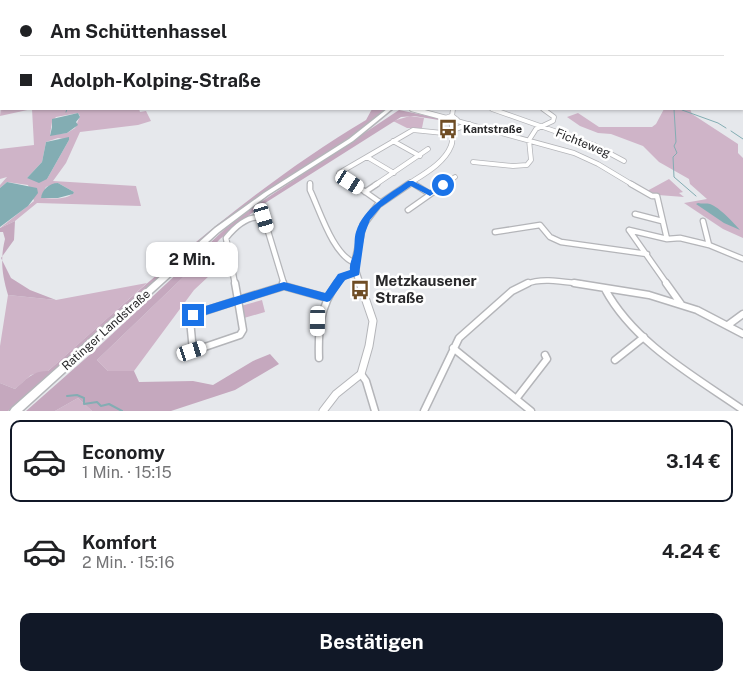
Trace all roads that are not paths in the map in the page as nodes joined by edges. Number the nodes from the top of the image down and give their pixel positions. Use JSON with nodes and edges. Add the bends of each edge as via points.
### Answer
{"nodes":[{"id":1,"x":391,"y":110,"type":"edge"},
{"id":2,"x":416,"y":110,"type":"edge"},
{"id":3,"x":453,"y":110,"type":"edge"},
{"id":4,"x":495,"y":110,"type":"edge"},
{"id":5,"x":544,"y":110,"type":"edge"},
{"id":6,"x":452,"y":116,"type":"junction"},
{"id":7,"x":446,"y":118,"type":"junction"},
{"id":8,"x":454,"y":121,"type":"junction"},
{"id":9,"x":469,"y":124,"type":"junction"},
{"id":10,"x":435,"y":125,"type":"dead end"},
{"id":11,"x":541,"y":126,"type":"junction"},
{"id":12,"x":433,"y":132,"type":"junction"},
{"id":13,"x":453,"y":132,"type":"junction"},
{"id":14,"x":529,"y":140,"type":"junction"},
{"id":15,"x":393,"y":141,"type":"junction"},
{"id":16,"x":412,"y":145,"type":"dead end"},
{"id":17,"x":406,"y":148,"type":"junction"},
{"id":18,"x":428,"y":149,"type":"dead end"},
{"id":19,"x":420,"y":156,"type":"junction"},
{"id":20,"x":367,"y":157,"type":"junction"},
{"id":21,"x":624,"y":161,"type":"dead end"},
{"id":22,"x":473,"y":162,"type":"dead end"},
{"id":23,"x":394,"y":173,"type":"junction"},
{"id":24,"x":455,"y":177,"type":"dead end"},
{"id":25,"x":411,"y":182,"type":"junction"},
{"id":26,"x":310,"y":183,"type":"dead end"},
{"id":27,"x":365,"y":192,"type":"junction"},
{"id":28,"x":430,"y":194,"type":"junction"},
{"id":29,"x":381,"y":203,"type":"junction"},
{"id":30,"x":408,"y":210,"type":"dead end"},
{"id":31,"x":635,"y":214,"type":"dead end"},
{"id":32,"x":662,"y":221,"type":"junction"},
{"id":33,"x":704,"y":221,"type":"dead end"},
{"id":34,"x":495,"y":232,"type":"dead end"},
{"id":35,"x":667,"y":239,"type":"junction"},
{"id":36,"x":709,"y":245,"type":"junction"},
{"id":37,"x":647,"y":254,"type":"junction"},
{"id":38,"x":743,"y":259,"type":"edge"},
{"id":39,"x":354,"y":263,"type":"junction"},
{"id":40,"x":356,"y":272,"type":"junction"},
{"id":41,"x":284,"y":286,"type":"junction"},
{"id":42,"x":605,"y":289,"type":"junction"},
{"id":43,"x":327,"y":298,"type":"junction"},
{"id":44,"x":238,"y":300,"type":"junction"},
{"id":45,"x":681,"y":304,"type":"junction"},
{"id":46,"x":743,"y":314,"type":"edge"},
{"id":47,"x":728,"y":325,"type":"junction"},
{"id":48,"x":743,"y":334,"type":"edge"},
{"id":49,"x":644,"y":337,"type":"junction"},
{"id":50,"x":453,"y":348,"type":"junction"},
{"id":51,"x":544,"y":356,"type":"dead end"},
{"id":52,"x":319,"y":358,"type":"dead end"},
{"id":53,"x":615,"y":360,"type":"dead end"},
{"id":54,"x":361,"y":374,"type":"junction"},
{"id":55,"x":516,"y":399,"type":"junction"},
{"id":56,"x":743,"y":410,"type":"edge"},
{"id":57,"x":15,"y":411,"type":"edge"},
{"id":58,"x":323,"y":411,"type":"edge"},
{"id":59,"x":375,"y":411,"type":"edge"},
{"id":60,"x":424,"y":411,"type":"edge"},
{"id":61,"x":531,"y":411,"type":"edge"}],
"edges":[{"from":1,"to":57,"type":"main road","name":"Ratinger Landstraße","via":[[217,230]]},
{"from":2,"to":7,"type":"street"},
{"from":3,"to":6,"type":"street"},
{"from":4,"to":11,"type":"street","name":"Fichteweg"},
{"from":5,"to":11,"type":"street","via":[[554,119]]},
{"from":6,"to":7,"type":"street"},
{"from":6,"to":8,"type":"street"},
{"from":7,"to":8,"type":"street"},
{"from":8,"to":9,"type":"street"},
{"from":8,"to":13,"type":"street"},
{"from":9,"to":13,"type":"street"},
{"from":9,"to":14,"type":"street"},
{"from":10,"to":12,"type":"street"},
{"from":11,"to":14,"type":"street"},
{"from":11,"to":21,"type":"street","name":"Fichteweg","via":[[594,145]]},
{"from":12,"to":13,"type":"street"},
{"from":12,"to":15,"type":"street","via":[[413,130]]},
{"from":13,"to":25,"type":"street","via":[[452,144],[446,155]]},
{"from":14,"to":22,"type":"street","via":[[531,160],[527,166]]},
{"from":14,"to":32,"type":"street","via":[[586,158],[657,196]]},
{"from":15,"to":17,"type":"street"},
{"from":15,"to":20,"type":"street"},
{"from":16,"to":17,"type":"street"},
{"from":17,"to":19,"type":"street"},
{"from":18,"to":19,"type":"street"},
{"from":19,"to":23,"type":"street"},
{"from":20,"to":23,"type":"street"},
{"from":20,"to":27,"type":"street","via":[[339,173]]},
{"from":23,"to":27,"type":"street"},
{"from":24,"to":28,"type":"street"},
{"from":25,"to":28,"type":"street"},
{"from":25,"to":29,"type":"street"},
{"from":26,"to":39,"type":"street","via":[[310,190],[338,250]]},
{"from":27,"to":29,"type":"street"},
{"from":28,"to":30,"type":"street"},
{"from":29,"to":39,"type":"street","via":[[363,225]]},
{"from":31,"to":32,"type":"street"},
{"from":32,"to":35,"type":"street"},
{"from":33,"to":36,"type":"street"},
{"from":34,"to":37,"type":"street","via":[[540,225],[550,237],[561,242]]},
{"from":35,"to":36,"type":"street","via":[[680,238]]},
{"from":35,"to":37,"type":"street","via":[[629,230]]},
{"from":36,"to":38,"type":"street"},
{"from":37,"to":45,"type":"street"},
{"from":39,"to":40,"type":"street"},
{"from":40,"to":43,"type":"street","via":[[342,277]]},
{"from":40,"to":54,"type":"street","via":[[373,321]]},
{"from":41,"to":43,"type":"street"},
{"from":41,"to":44,"type":"street"},
{"from":41,"to":44,"type":"street","via":[[264,218],[247,220],[226,238]]},
{"from":42,"to":45,"type":"street","via":[[649,295]]},
{"from":42,"to":49,"type":"street","via":[[609,300]]},
{"from":42,"to":50,"type":"street","via":[[560,281],[521,285],[498,301],[480,322],[475,322]]},
{"from":43,"to":52,"type":"street","via":[[318,321]]},
{"from":44,"to":44,"type":"street","via":[[193,315],[190,320],[192,351],[240,335],[243,330]]},
{"from":45,"to":47,"type":"street"},
{"from":46,"to":47,"type":"street"},
{"from":47,"to":48,"type":"street"},
{"from":49,"to":53,"type":"street"},
{"from":49,"to":56,"type":"street"},
{"from":50,"to":55,"type":"street"},
{"from":50,"to":60,"type":"street"},
{"from":51,"to":55,"type":"street","via":[[547,359]]},
{"from":54,"to":58,"type":"street","via":[[336,394]]},
{"from":54,"to":59,"type":"street"},
{"from":55,"to":61,"type":"street"}]}
